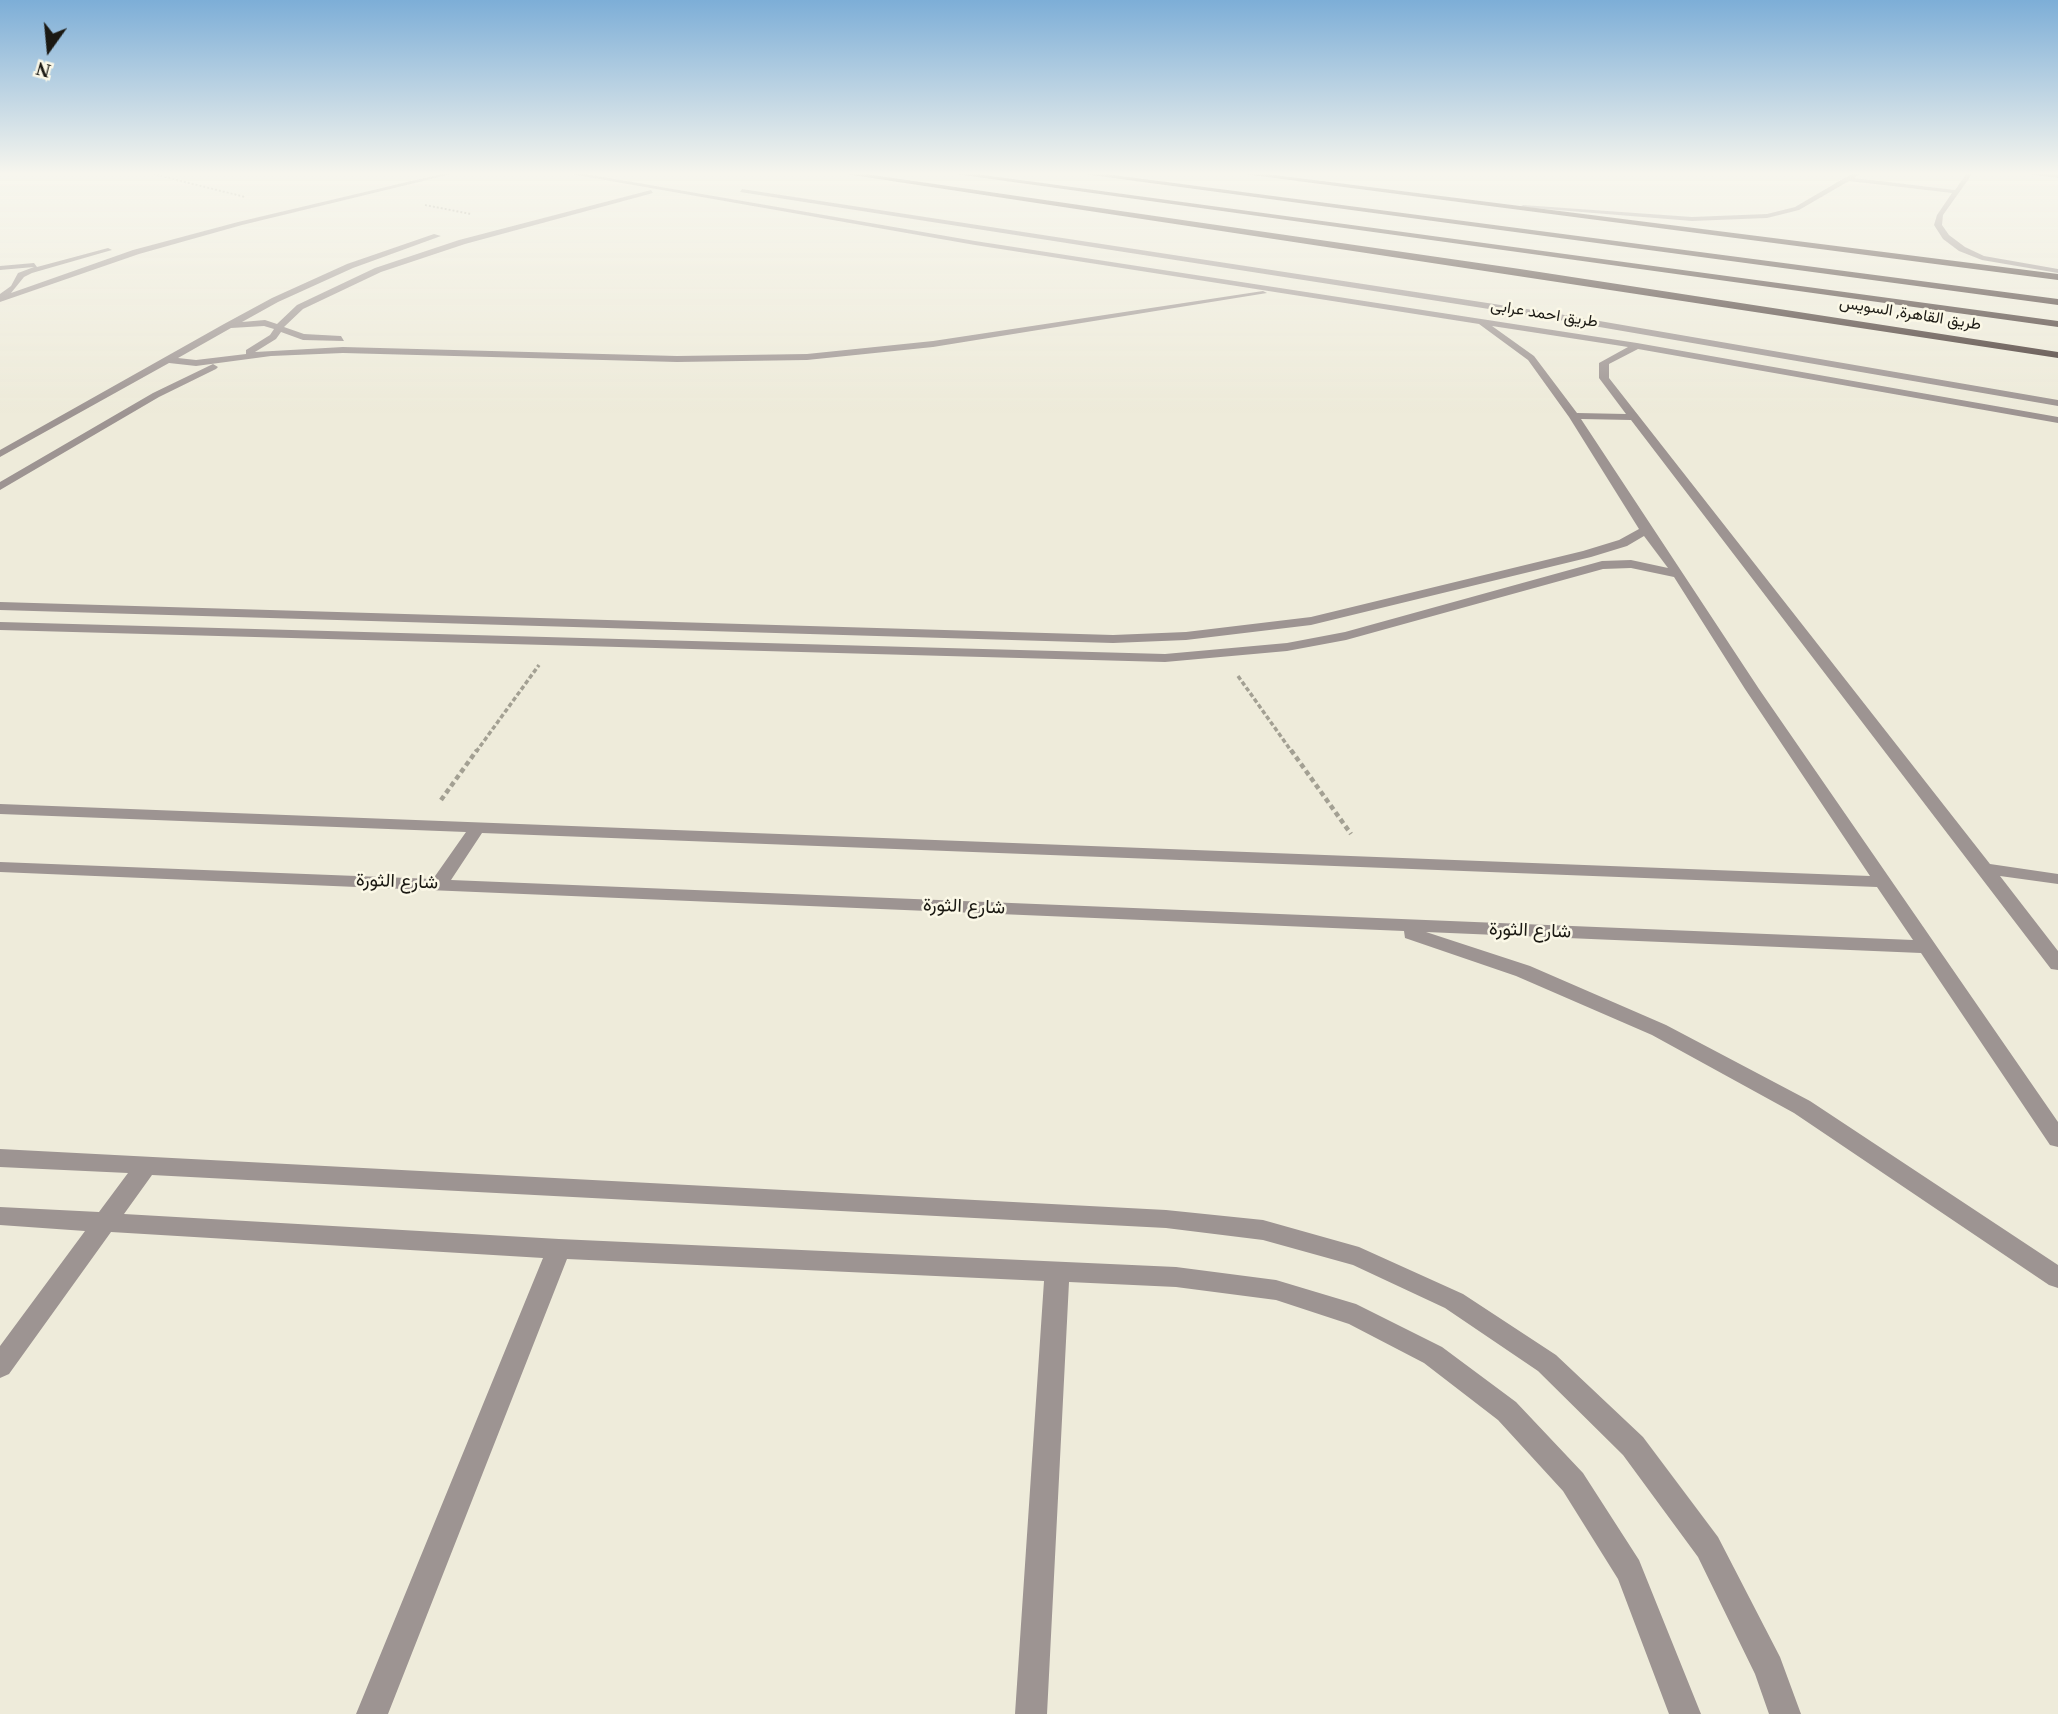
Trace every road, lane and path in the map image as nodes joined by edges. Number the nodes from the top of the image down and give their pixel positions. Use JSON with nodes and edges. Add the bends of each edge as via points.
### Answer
{"nodes":[{"id":1,"x":98,"y":253,"type":"edge"},
{"id":2,"x":138,"y":253,"type":"edge"},
{"id":3,"x":386,"y":253,"type":"edge"},
{"id":4,"x":429,"y":253,"type":"edge"},
{"id":5,"x":1046,"y":253,"type":"edge"},
{"id":6,"x":1136,"y":253,"type":"edge"},
{"id":7,"x":1390,"y":253,"type":"edge"},
{"id":8,"x":1538,"y":253,"type":"edge"},
{"id":9,"x":1686,"y":253,"type":"edge"},
{"id":10,"x":1888,"y":253,"type":"edge"},
{"id":11,"x":1972,"y":253,"type":"edge"},
{"id":12,"x":68,"y":261,"type":"junction"},
{"id":13,"x":107,"y":262,"type":"junction"},
{"id":14,"x":0,"y":268,"type":"edge"},
{"id":15,"x":1520,"y":272,"type":"junction"},
{"id":16,"x":2058,"y":274,"type":"edge"},
{"id":17,"x":4,"y":279,"type":"dead end"},
{"id":18,"x":1212,"y":279,"type":"junction"},
{"id":19,"x":17,"y":280,"type":"junction"},
{"id":20,"x":57,"y":280,"type":"junction"},
{"id":21,"x":1289,"y":291,"type":"junction"},
{"id":22,"x":1187,"y":294,"type":"junction"},
{"id":23,"x":0,"y":299,"type":"edge"},
{"id":24,"x":1210,"y":300,"type":"junction"},
{"id":25,"x":2058,"y":302,"type":"edge"},
{"id":26,"x":1470,"y":318,"type":"junction"},
{"id":27,"x":2058,"y":324,"type":"edge"},
{"id":28,"x":227,"y":326,"type":"junction"},
{"id":29,"x":280,"y":328,"type":"junction"},
{"id":30,"x":1989,"y":332,"type":"dead end"},
{"id":31,"x":360,"y":340,"type":"junction"},
{"id":32,"x":1637,"y":346,"type":"junction"},
{"id":33,"x":344,"y":350,"type":"junction"},
{"id":34,"x":2058,"y":355,"type":"edge"},
{"id":35,"x":231,"y":359,"type":"junction"},
{"id":36,"x":167,"y":360,"type":"junction"},
{"id":37,"x":2058,"y":403,"type":"edge"},
{"id":38,"x":1574,"y":416,"type":"junction"},
{"id":39,"x":1633,"y":417,"type":"junction"},
{"id":40,"x":2058,"y":420,"type":"edge"},
{"id":41,"x":0,"y":454,"type":"edge"},
{"id":42,"x":0,"y":487,"type":"edge"},
{"id":43,"x":1646,"y":530,"type":"junction"},
{"id":44,"x":1679,"y":574,"type":"junction"},
{"id":45,"x":0,"y":606,"type":"edge"},
{"id":46,"x":0,"y":626,"type":"edge"},
{"id":47,"x":556,"y":642,"type":"junction"},
{"id":48,"x":1223,"y":655,"type":"junction"},
{"id":49,"x":0,"y":809,"type":"edge"},
{"id":50,"x":423,"y":826,"type":"junction"},
{"id":51,"x":477,"y":828,"type":"junction"},
{"id":52,"x":1372,"y":863,"type":"junction"},
{"id":53,"x":0,"y":867,"type":"edge"},
{"id":54,"x":1984,"y":869,"type":"junction"},
{"id":55,"x":2058,"y":879,"type":"edge"},
{"id":56,"x":1884,"y":882,"type":"junction"},
{"id":57,"x":438,"y":886,"type":"junction"},
{"id":58,"x":1392,"y":928,"type":"junction"},
{"id":59,"x":1928,"y":947,"type":"junction"},
{"id":60,"x":2058,"y":964,"type":"edge"},
{"id":61,"x":2058,"y":1139,"type":"edge"},
{"id":62,"x":0,"y":1158,"type":"edge"},
{"id":63,"x":146,"y":1166,"type":"junction"},
{"id":64,"x":0,"y":1216,"type":"edge"},
{"id":65,"x":106,"y":1222,"type":"junction"},
{"id":66,"x":559,"y":1248,"type":"junction"},
{"id":67,"x":1057,"y":1272,"type":"junction"},
{"id":68,"x":2058,"y":1278,"type":"edge"},
{"id":69,"x":0,"y":1366,"type":"edge"},
{"id":70,"x":372,"y":1714,"type":"edge"},
{"id":71,"x":1031,"y":1714,"type":"edge"},
{"id":72,"x":1685,"y":1714,"type":"edge"},
{"id":73,"x":1785,"y":1714,"type":"edge"}],
"edges":[{"from":1,"to":12,"type":"street"},
{"from":2,"to":13,"type":"street"},
{"from":3,"to":28,"type":"street"},
{"from":4,"to":29,"type":"street","via":[[378,270],[300,307]]},
{"from":5,"to":18,"type":"street","name":"طريق احمد عرابى"},
{"from":6,"to":37,"type":"street","name":"طريق احمد عرابى","via":[[1539,314]]},
{"from":7,"to":15,"type":"highway","name":"طريق القاهرة, السويس"},
{"from":8,"to":27,"type":"highway","name":"طريق القاهرة, السويس"},
{"from":9,"to":25,"type":"highway","name":"طريق القاهرة, السويس"},
{"from":10,"to":16,"type":"highway"},
{"from":11,"to":16,"type":"street"},
{"from":12,"to":13,"type":"street"},
{"from":12,"to":14,"type":"street"},
{"from":12,"to":19,"type":"street","via":[[29,271]]},
{"from":13,"to":20,"type":"street"},
{"from":15,"to":30,"type":"highway"},
{"from":15,"to":34,"type":"highway","name":"طريق القاهرة, السويس"},
{"from":17,"to":19,"type":"street"},
{"from":18,"to":21,"type":"street","name":"طريق احمد عرابى"},
{"from":18,"to":22,"type":"street","via":[[1208,287]]},
{"from":19,"to":20,"type":"street"},
{"from":19,"to":23,"type":"street"},
{"from":20,"to":23,"type":"street"},
{"from":21,"to":24,"type":"street"},
{"from":21,"to":26,"type":"street","name":"طريق احمد عرابى"},
{"from":22,"to":24,"type":"street"},
{"from":22,"to":31,"type":"street","via":[[929,336],[811,348],[688,350]]},
{"from":24,"to":33,"type":"street","via":[[933,344],[807,357],[677,359]]},
{"from":26,"to":32,"type":"street","name":"طريق احمد عرابى"},
{"from":26,"to":38,"type":"street","via":[[1531,358]]},
{"from":28,"to":29,"type":"street","via":[[257,323]]},
{"from":28,"to":36,"type":"street"},
{"from":29,"to":31,"type":"street","via":[[303,337]]},
{"from":29,"to":35,"type":"street","via":[[264,345]]},
{"from":31,"to":33,"type":"street","via":[[345,345]]},
{"from":32,"to":39,"type":"street","via":[[1611,356],[1602,370]]},
{"from":32,"to":40,"type":"street","name":"طريق احمد عرابى"},
{"from":33,"to":35,"type":"street"},
{"from":35,"to":36,"type":"street"},
{"from":35,"to":42,"type":"street","via":[[156,395]]},
{"from":36,"to":41,"type":"street"},
{"from":38,"to":39,"type":"street"},
{"from":38,"to":43,"type":"street"},
{"from":39,"to":54,"type":"street"},
{"from":43,"to":44,"type":"street"},
{"from":43,"to":45,"type":"street","via":[[1587,554],[1311,621],[1186,636],[1113,639]]},
{"from":44,"to":48,"type":"street","via":[[1631,564],[1602,565],[1346,636]]},
{"from":44,"to":56,"type":"street"},
{"from":46,"to":47,"type":"street"},
{"from":47,"to":48,"type":"street","via":[[1107,657]]},
{"from":47,"to":50,"type":"path"},
{"from":48,"to":52,"type":"path"},
{"from":49,"to":50,"type":"street"},
{"from":50,"to":51,"type":"street"},
{"from":51,"to":52,"type":"street"},
{"from":51,"to":57,"type":"street"},
{"from":52,"to":56,"type":"street"},
{"from":53,"to":57,"type":"street","name":"شارع الثورة"},
{"from":54,"to":55,"type":"street"},
{"from":54,"to":60,"type":"street"},
{"from":56,"to":59,"type":"street"},
{"from":57,"to":58,"type":"street","name":"شارع الثورة"},
{"from":58,"to":59,"type":"street","name":"شارع الثورة"},
{"from":58,"to":68,"type":"street","via":[[1523,971],[1660,1030],[1802,1107]]},
{"from":59,"to":61,"type":"street"},
{"from":62,"to":63,"type":"street"},
{"from":63,"to":65,"type":"street"},
{"from":63,"to":73,"type":"street","via":[[1166,1219],[1263,1230],[1359,1257],[1454,1301],[1547,1363],[1633,1446],[1708,1547],[1769,1668]]},
{"from":64,"to":65,"type":"street"},
{"from":65,"to":66,"type":"street"},
{"from":65,"to":69,"type":"street"},
{"from":66,"to":67,"type":"street"},
{"from":66,"to":70,"type":"street"},
{"from":67,"to":71,"type":"street"},
{"from":67,"to":72,"type":"street","via":[[1176,1277],[1276,1290],[1356,1315],[1433,1355],[1507,1411],[1573,1482],[1629,1570]]}]}
